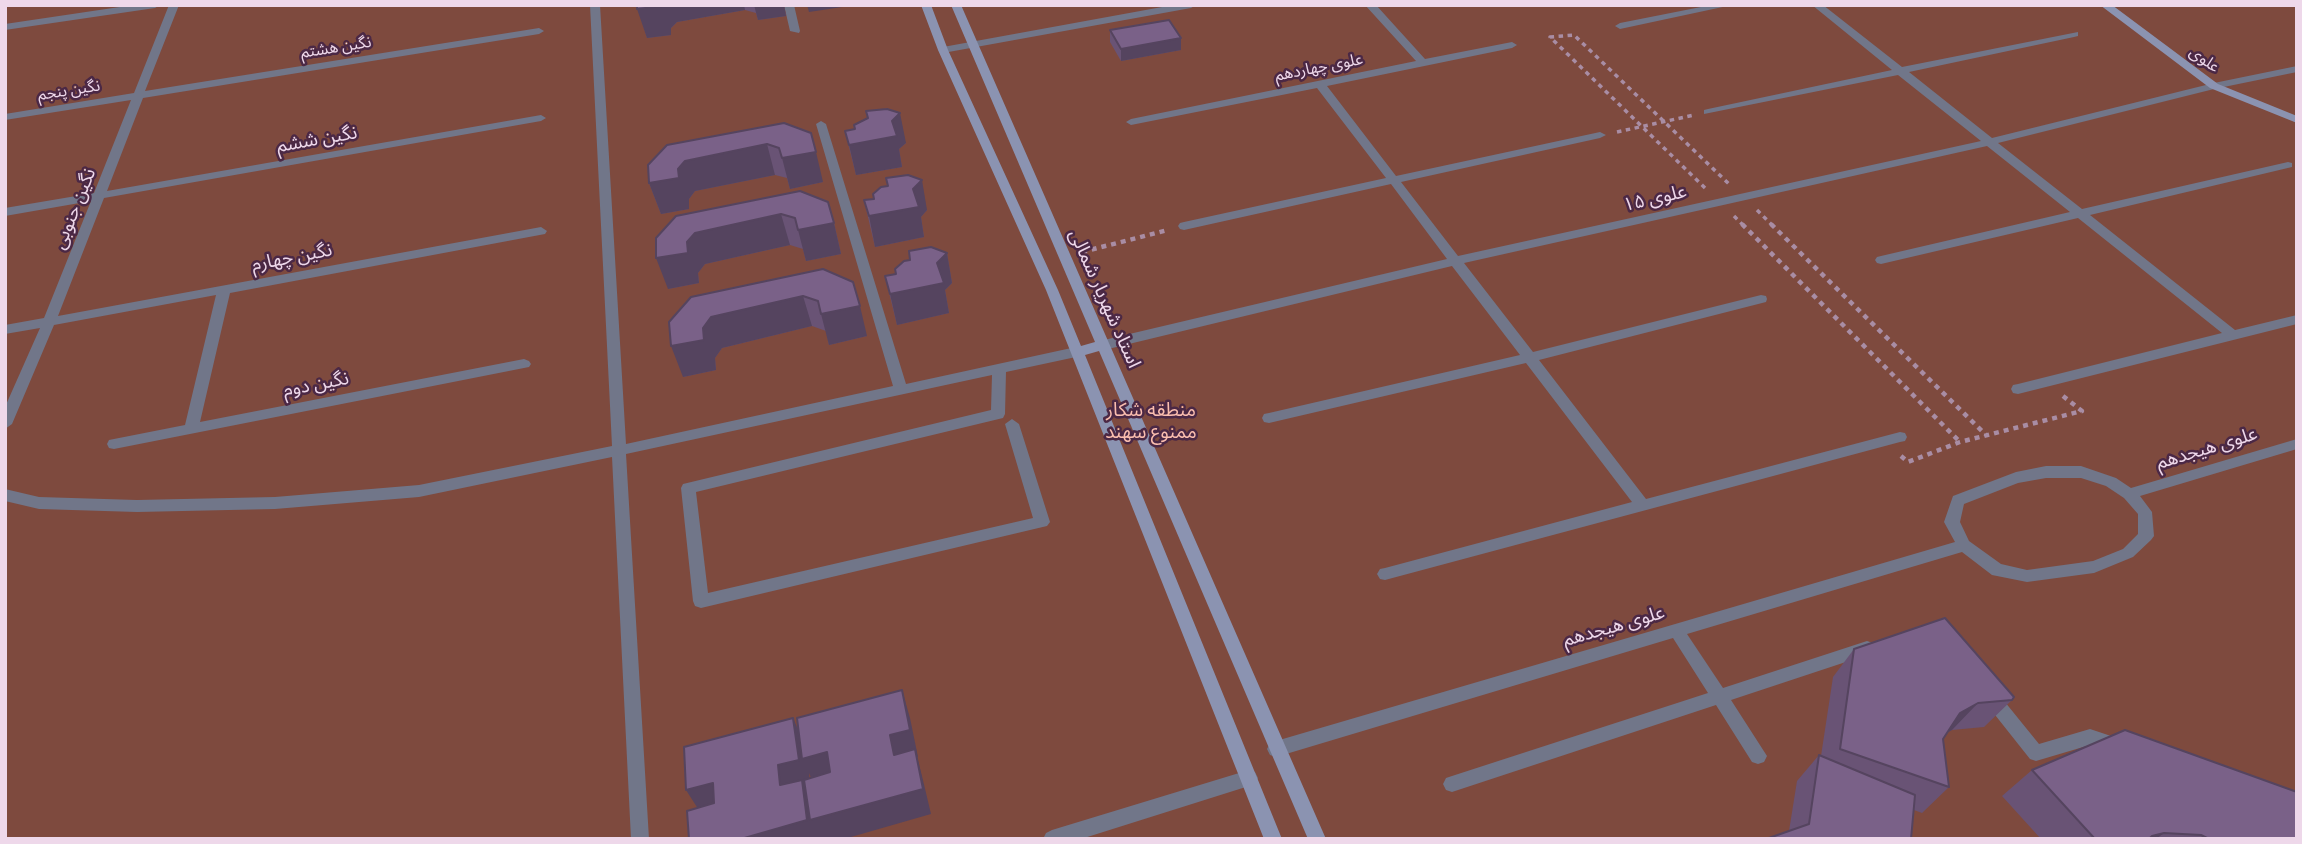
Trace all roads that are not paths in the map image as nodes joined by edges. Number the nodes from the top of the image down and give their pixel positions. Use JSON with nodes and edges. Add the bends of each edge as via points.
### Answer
{"nodes":[{"id":1,"x":155,"y":5,"type":"edge"},
{"id":2,"x":174,"y":5,"type":"edge"},
{"id":3,"x":595,"y":5,"type":"edge"},
{"id":4,"x":789,"y":5,"type":"edge"},
{"id":5,"x":926,"y":5,"type":"edge"},
{"id":6,"x":956,"y":5,"type":"edge"},
{"id":7,"x":1191,"y":5,"type":"edge"},
{"id":8,"x":1370,"y":5,"type":"edge"},
{"id":9,"x":1727,"y":5,"type":"edge"},
{"id":10,"x":1817,"y":5,"type":"edge"},
{"id":11,"x":2105,"y":5,"type":"edge"},
{"id":12,"x":1620,"y":26,"type":"dead end"},
{"id":13,"x":5,"y":27,"type":"edge"},
{"id":14,"x":539,"y":31,"type":"dead end"},
{"id":15,"x":795,"y":31,"type":"dead end"},
{"id":16,"x":2074,"y":34,"type":"dead end"},
{"id":17,"x":973,"y":45,"type":"junction"},
{"id":18,"x":1512,"y":45,"type":"dead end"},
{"id":19,"x":943,"y":50,"type":"junction"},
{"id":20,"x":1423,"y":63,"type":"junction"},
{"id":21,"x":2297,"y":69,"type":"edge"},
{"id":22,"x":1901,"y":72,"type":"junction"},
{"id":23,"x":1320,"y":84,"type":"junction"},
{"id":24,"x":2214,"y":86,"type":"junction"},
{"id":25,"x":138,"y":96,"type":"junction"},
{"id":26,"x":1709,"y":111,"type":"road end"},
{"id":27,"x":5,"y":117,"type":"edge"},
{"id":28,"x":541,"y":118,"type":"dead end"},
{"id":29,"x":2297,"y":120,"type":"edge"},
{"id":30,"x":1131,"y":122,"type":"dead end"},
{"id":31,"x":821,"y":124,"type":"dead end"},
{"id":32,"x":1600,"y":135,"type":"road end"},
{"id":33,"x":1990,"y":142,"type":"junction"},
{"id":34,"x":2288,"y":165,"type":"dead end"},
{"id":35,"x":1393,"y":181,"type":"junction"},
{"id":36,"x":99,"y":195,"type":"junction"},
{"id":37,"x":5,"y":212,"type":"edge"},
{"id":38,"x":2080,"y":213,"type":"junction"},
{"id":39,"x":1184,"y":226,"type":"road end"},
{"id":40,"x":541,"y":231,"type":"dead end"},
{"id":41,"x":1881,"y":260,"type":"dead end"},
{"id":42,"x":1454,"y":261,"type":"junction"},
{"id":43,"x":224,"y":290,"type":"junction"},
{"id":44,"x":1761,"y":299,"type":"dead end"},
{"id":45,"x":2297,"y":319,"type":"edge"},
{"id":46,"x":49,"y":322,"type":"junction"},
{"id":47,"x":5,"y":330,"type":"edge"},
{"id":48,"x":2233,"y":335,"type":"junction"},
{"id":49,"x":1104,"y":345,"type":"junction"},
{"id":50,"x":1076,"y":352,"type":"junction"},
{"id":51,"x":1529,"y":358,"type":"junction"},
{"id":52,"x":524,"y":364,"type":"dead end"},
{"id":53,"x":999,"y":371,"type":"junction"},
{"id":54,"x":2018,"y":388,"type":"dead end"},
{"id":55,"x":901,"y":391,"type":"junction"},
{"id":56,"x":1269,"y":418,"type":"dead end"},
{"id":57,"x":5,"y":424,"type":"edge"},
{"id":58,"x":1012,"y":424,"type":"dead end"},
{"id":59,"x":191,"y":429,"type":"junction"},
{"id":60,"x":1893,"y":439,"type":"road end"},
{"id":61,"x":114,"y":444,"type":"dead end"},
{"id":62,"x":2297,"y":444,"type":"edge"},
{"id":63,"x":621,"y":450,"type":"junction"},
{"id":64,"x":2129,"y":494,"type":"junction"},
{"id":65,"x":5,"y":495,"type":"edge"},
{"id":66,"x":1642,"y":505,"type":"junction"},
{"id":67,"x":1964,"y":545,"type":"junction"},
{"id":68,"x":1385,"y":573,"type":"dead end"},
{"id":69,"x":1676,"y":630,"type":"junction"},
{"id":70,"x":1885,"y":643,"type":"edge"},
{"id":71,"x":1979,"y":681,"type":"edge"},
{"id":72,"x":1720,"y":697,"type":"junction"},
{"id":73,"x":1276,"y":749,"type":"junction"},
{"id":74,"x":2129,"y":751,"type":"edge"},
{"id":75,"x":1758,"y":756,"type":"dead end"},
{"id":76,"x":1249,"y":778,"type":"junction"},
{"id":77,"x":1452,"y":784,"type":"dead end"},
{"id":78,"x":640,"y":839,"type":"edge"},
{"id":79,"x":1052,"y":839,"type":"edge"},
{"id":80,"x":1273,"y":839,"type":"edge"},
{"id":81,"x":1317,"y":839,"type":"edge"}],
"edges":[{"from":1,"to":13,"type":"street"},
{"from":2,"to":25,"type":"street","name":"نگین جنوبی"},
{"from":3,"to":63,"type":"street"},
{"from":4,"to":15,"type":"street"},
{"from":5,"to":19,"type":"street"},
{"from":6,"to":17,"type":"street","name":"استاد شهریار شمالی"},
{"from":7,"to":17,"type":"street"},
{"from":8,"to":20,"type":"street"},
{"from":9,"to":12,"type":"street"},
{"from":10,"to":22,"type":"street"},
{"from":11,"to":24,"type":"street","name":"علوی"},
{"from":14,"to":25,"type":"street","name":"نگین هشتم"},
{"from":16,"to":22,"type":"street"},
{"from":17,"to":19,"type":"street"},
{"from":17,"to":49,"type":"street","name":"استاد شهریار شمالی"},
{"from":18,"to":20,"type":"street","name":"علوی چهاردهم"},
{"from":19,"to":50,"type":"street"},
{"from":20,"to":23,"type":"street","name":"علوی چهاردهم"},
{"from":21,"to":24,"type":"street","name":"علوی ۱۵"},
{"from":22,"to":26,"type":"street"},
{"from":22,"to":33,"type":"street"},
{"from":23,"to":30,"type":"street","name":"علوی چهاردهم"},
{"from":23,"to":35,"type":"street"},
{"from":24,"to":29,"type":"street","name":"علوی"},
{"from":24,"to":33,"type":"street","name":"علوی ۱۵"},
{"from":25,"to":27,"type":"street","name":"نگین پنجم"},
{"from":25,"to":36,"type":"street","name":"نگین جنوبی"},
{"from":28,"to":36,"type":"street","name":"نگین ششم"},
{"from":31,"to":55,"type":"street"},
{"from":32,"to":35,"type":"street"},
{"from":33,"to":38,"type":"street"},
{"from":33,"to":42,"type":"street","name":"علوی ۱۵"},
{"from":34,"to":38,"type":"street"},
{"from":35,"to":39,"type":"street"},
{"from":35,"to":42,"type":"street"},
{"from":36,"to":37,"type":"street","name":"نگین ششم"},
{"from":36,"to":46,"type":"street","name":"نگین جنوبی"},
{"from":38,"to":41,"type":"street"},
{"from":38,"to":48,"type":"street"},
{"from":40,"to":43,"type":"street","name":"نگین چهارم"},
{"from":42,"to":49,"type":"street","name":"علوی ۱۵"},
{"from":42,"to":51,"type":"street"},
{"from":43,"to":46,"type":"street","name":"نگین چهارم"},
{"from":43,"to":59,"type":"street"},
{"from":44,"to":51,"type":"street"},
{"from":45,"to":48,"type":"street"},
{"from":46,"to":47,"type":"street","name":"نگین چهارم"},
{"from":46,"to":57,"type":"street","name":"نگین جنوبی"},
{"from":48,"to":54,"type":"street"},
{"from":49,"to":50,"type":"street"},
{"from":49,"to":73,"type":"street","name":"استاد شهریار شمالی"},
{"from":50,"to":53,"type":"street"},
{"from":50,"to":76,"type":"street"},
{"from":51,"to":56,"type":"street"},
{"from":51,"to":66,"type":"street"},
{"from":52,"to":59,"type":"street","name":"نگین دوم"},
{"from":53,"to":55,"type":"street"},
{"from":53,"to":58,"type":"street","via":[[998,414],[688,488],[701,601],[1042,522]]},
{"from":55,"to":63,"type":"street"},
{"from":59,"to":61,"type":"street","name":"نگین دوم"},
{"from":60,"to":66,"type":"street"},
{"from":62,"to":64,"type":"street","name":"علوی هیجدهم"},
{"from":63,"to":65,"type":"street","via":[[419,491],[275,503],[39,503]]},
{"from":63,"to":78,"type":"street"},
{"from":64,"to":67,"type":"street","via":[[2081,472],[2016,478],[1958,500],[1952,522]]},
{"from":64,"to":67,"type":"street","via":[[2145,512],[2146,536],[2128,553],[2094,567],[2027,576],[1997,570]]},
{"from":66,"to":68,"type":"street"},
{"from":67,"to":69,"type":"street","name":"علوی هیجدهم"},
{"from":69,"to":72,"type":"street"},
{"from":69,"to":73,"type":"street","name":"علوی هیجدهم"},
{"from":70,"to":72,"type":"street"},
{"from":71,"to":74,"type":"street","via":[[2036,753],[2090,737]]},
{"from":72,"to":75,"type":"street"},
{"from":72,"to":77,"type":"street"},
{"from":73,"to":81,"type":"street","name":"استاد شهریار شمالی"},
{"from":76,"to":79,"type":"street"},
{"from":76,"to":80,"type":"street"}]}
